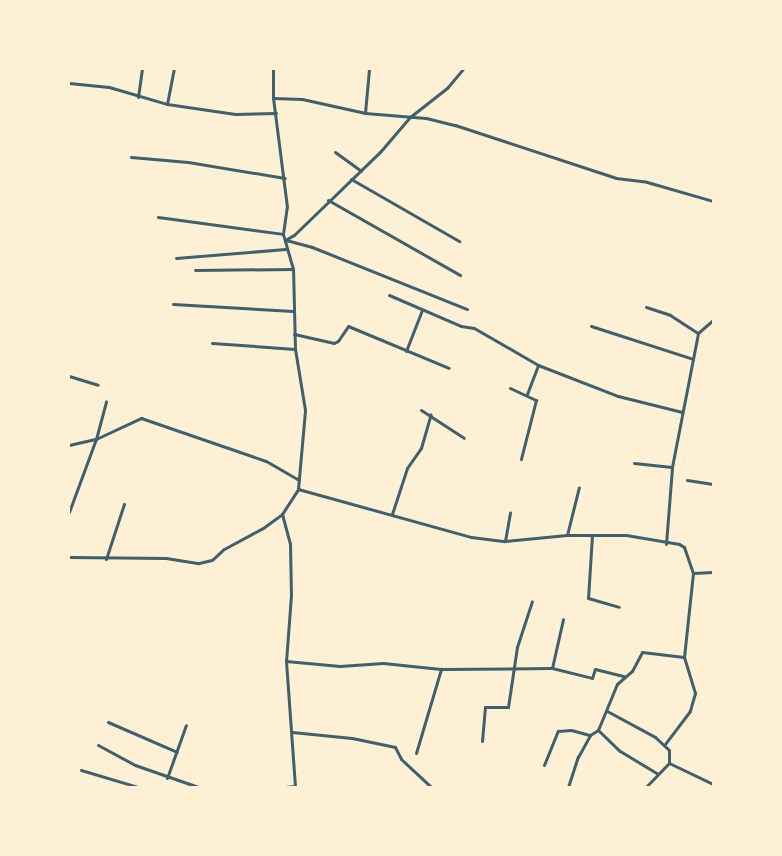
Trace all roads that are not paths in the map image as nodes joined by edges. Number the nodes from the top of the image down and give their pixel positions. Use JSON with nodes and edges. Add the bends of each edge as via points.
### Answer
{"nodes":[{"id":1,"x":142,"y":69,"type":"edge"},
{"id":2,"x":174,"y":69,"type":"edge"},
{"id":3,"x":273,"y":69,"type":"edge"},
{"id":4,"x":369,"y":69,"type":"edge"},
{"id":5,"x":463,"y":69,"type":"edge"},
{"id":6,"x":69,"y":83,"type":"edge"},
{"id":7,"x":138,"y":97,"type":"junction"},
{"id":8,"x":273,"y":98,"type":"junction"},
{"id":9,"x":167,"y":104,"type":"junction"},
{"id":10,"x":276,"y":113,"type":"junction"},
{"id":11,"x":365,"y":113,"type":"junction"},
{"id":12,"x":410,"y":117,"type":"junction"},
{"id":13,"x":335,"y":152,"type":"dead end"},
{"id":14,"x":131,"y":157,"type":"dead end"},
{"id":15,"x":360,"y":171,"type":"junction"},
{"id":16,"x":285,"y":178,"type":"junction"},
{"id":17,"x":351,"y":179,"type":"junction"},
{"id":18,"x":328,"y":200,"type":"junction"},
{"id":19,"x":713,"y":201,"type":"edge"},
{"id":20,"x":158,"y":217,"type":"dead end"},
{"id":21,"x":284,"y":234,"type":"junction"},
{"id":22,"x":286,"y":240,"type":"junction"},
{"id":23,"x":459,"y":241,"type":"dead end"},
{"id":24,"x":286,"y":249,"type":"junction"},
{"id":25,"x":176,"y":258,"type":"dead end"},
{"id":26,"x":292,"y":269,"type":"junction"},
{"id":27,"x":195,"y":270,"type":"dead end"},
{"id":28,"x":460,"y":275,"type":"dead end"},
{"id":29,"x":389,"y":295,"type":"dead end"},
{"id":30,"x":173,"y":304,"type":"dead end"},
{"id":31,"x":646,"y":307,"type":"dead end"},
{"id":32,"x":467,"y":309,"type":"dead end"},
{"id":33,"x":422,"y":310,"type":"junction"},
{"id":34,"x":293,"y":312,"type":"junction"},
{"id":35,"x":713,"y":320,"type":"edge"},
{"id":36,"x":591,"y":326,"type":"dead end"},
{"id":37,"x":698,"y":333,"type":"junction"},
{"id":38,"x":294,"y":334,"type":"junction"},
{"id":39,"x":212,"y":343,"type":"dead end"},
{"id":40,"x":295,"y":349,"type":"junction"},
{"id":41,"x":406,"y":351,"type":"junction"},
{"id":42,"x":693,"y":359,"type":"junction"},
{"id":43,"x":538,"y":365,"type":"junction"},
{"id":44,"x":449,"y":368,"type":"dead end"},
{"id":45,"x":69,"y":376,"type":"edge"},
{"id":46,"x":98,"y":385,"type":"dead end"},
{"id":47,"x":510,"y":388,"type":"dead end"},
{"id":48,"x":527,"y":394,"type":"junction"},
{"id":49,"x":106,"y":401,"type":"dead end"},
{"id":50,"x":421,"y":410,"type":"dead end"},
{"id":51,"x":682,"y":412,"type":"junction"},
{"id":52,"x":431,"y":414,"type":"junction"},
{"id":53,"x":464,"y":438,"type":"dead end"},
{"id":54,"x":96,"y":439,"type":"junction"},
{"id":55,"x":69,"y":445,"type":"edge"},
{"id":56,"x":522,"y":459,"type":"dead end"},
{"id":57,"x":634,"y":462,"type":"dead end"},
{"id":58,"x":672,"y":467,"type":"junction"},
{"id":59,"x":299,"y":480,"type":"junction"},
{"id":60,"x":687,"y":480,"type":"dead end"},
{"id":61,"x":713,"y":484,"type":"edge"},
{"id":62,"x":579,"y":487,"type":"dead end"},
{"id":63,"x":298,"y":488,"type":"junction"},
{"id":64,"x":124,"y":504,"type":"dead end"},
{"id":65,"x":69,"y":512,"type":"edge"},
{"id":66,"x":510,"y":512,"type":"dead end"},
{"id":67,"x":282,"y":514,"type":"junction"},
{"id":68,"x":392,"y":514,"type":"junction"},
{"id":69,"x":568,"y":535,"type":"junction"},
{"id":70,"x":592,"y":535,"type":"junction"},
{"id":71,"x":505,"y":541,"type":"junction"},
{"id":72,"x":666,"y":544,"type":"junction"},
{"id":73,"x":69,"y":557,"type":"edge"},
{"id":74,"x":106,"y":559,"type":"junction"},
{"id":75,"x":713,"y":572,"type":"edge"},
{"id":76,"x":693,"y":573,"type":"junction"},
{"id":77,"x":532,"y":601,"type":"dead end"},
{"id":78,"x":619,"y":607,"type":"dead end"},
{"id":79,"x":563,"y":619,"type":"dead end"},
{"id":80,"x":684,"y":656,"type":"junction"},
{"id":81,"x":286,"y":661,"type":"junction"},
{"id":82,"x":516,"y":668,"type":"junction"},
{"id":83,"x":552,"y":668,"type":"junction"},
{"id":84,"x":441,"y":669,"type":"junction"},
{"id":85,"x":624,"y":676,"type":"junction"},
{"id":86,"x":607,"y":711,"type":"junction"},
{"id":87,"x":108,"y":722,"type":"dead end"},
{"id":88,"x":186,"y":725,"type":"dead end"},
{"id":89,"x":598,"y":730,"type":"junction"},
{"id":90,"x":292,"y":732,"type":"junction"},
{"id":91,"x":590,"y":736,"type":"junction"},
{"id":92,"x":482,"y":741,"type":"dead end"},
{"id":93,"x":665,"y":744,"type":"junction"},
{"id":94,"x":98,"y":745,"type":"dead end"},
{"id":95,"x":177,"y":752,"type":"junction"},
{"id":96,"x":416,"y":753,"type":"dead end"},
{"id":97,"x":669,"y":763,"type":"junction"},
{"id":98,"x":544,"y":765,"type":"dead end"},
{"id":99,"x":81,"y":770,"type":"dead end"},
{"id":100,"x":658,"y":774,"type":"junction"},
{"id":101,"x":167,"y":778,"type":"junction"},
{"id":102,"x":713,"y":784,"type":"edge"},
{"id":103,"x":138,"y":787,"type":"edge"},
{"id":104,"x":198,"y":787,"type":"edge"},
{"id":105,"x":213,"y":787,"type":"edge"},
{"id":106,"x":248,"y":787,"type":"edge"},
{"id":107,"x":285,"y":787,"type":"edge"},
{"id":108,"x":295,"y":787,"type":"edge"},
{"id":109,"x":431,"y":787,"type":"edge"},
{"id":110,"x":568,"y":787,"type":"edge"},
{"id":111,"x":646,"y":787,"type":"edge"}],
"edges":[{"from":1,"to":7,"type":"street"},
{"from":2,"to":9,"type":"street"},
{"from":3,"to":8,"type":"street"},
{"from":4,"to":11,"type":"street"},
{"from":5,"to":12,"type":"street","via":[[447,88]]},
{"from":6,"to":7,"type":"street","via":[[109,87]]},
{"from":7,"to":9,"type":"street"},
{"from":8,"to":10,"type":"street"},
{"from":8,"to":11,"type":"street","via":[[302,99]]},
{"from":9,"to":10,"type":"street","via":[[234,114]]},
{"from":10,"to":16,"type":"street"},
{"from":11,"to":12,"type":"street"},
{"from":12,"to":15,"type":"street"},
{"from":12,"to":19,"type":"street","via":[[455,125],[616,178],[647,182]]},
{"from":13,"to":15,"type":"street"},
{"from":14,"to":16,"type":"street","via":[[188,162]]},
{"from":15,"to":17,"type":"street"},
{"from":16,"to":21,"type":"street","via":[[287,207]]},
{"from":17,"to":18,"type":"street"},
{"from":17,"to":23,"type":"street"},
{"from":18,"to":22,"type":"street"},
{"from":18,"to":28,"type":"street"},
{"from":20,"to":21,"type":"street"},
{"from":21,"to":22,"type":"street"},
{"from":22,"to":24,"type":"street"},
{"from":22,"to":32,"type":"street","via":[[312,246]]},
{"from":24,"to":25,"type":"street"},
{"from":24,"to":26,"type":"street"},
{"from":26,"to":27,"type":"street"},
{"from":26,"to":34,"type":"street"},
{"from":29,"to":33,"type":"street"},
{"from":30,"to":34,"type":"street"},
{"from":31,"to":37,"type":"street","via":[[670,315]]},
{"from":33,"to":41,"type":"street"},
{"from":33,"to":43,"type":"street","via":[[474,328]]},
{"from":34,"to":38,"type":"street"},
{"from":35,"to":37,"type":"street"},
{"from":36,"to":42,"type":"street"},
{"from":37,"to":42,"type":"street"},
{"from":38,"to":40,"type":"street"},
{"from":38,"to":41,"type":"street","via":[[334,343],[348,326]]},
{"from":39,"to":40,"type":"street"},
{"from":40,"to":59,"type":"street","via":[[305,410]]},
{"from":41,"to":44,"type":"street"},
{"from":42,"to":51,"type":"street"},
{"from":43,"to":48,"type":"street"},
{"from":43,"to":51,"type":"street","via":[[618,396]]},
{"from":45,"to":46,"type":"street"},
{"from":47,"to":48,"type":"street"},
{"from":48,"to":56,"type":"street","via":[[536,400]]},
{"from":49,"to":54,"type":"street"},
{"from":50,"to":52,"type":"street"},
{"from":51,"to":58,"type":"street"},
{"from":52,"to":53,"type":"street"},
{"from":52,"to":68,"type":"street","via":[[421,448],[406,468]]},
{"from":54,"to":55,"type":"street"},
{"from":54,"to":59,"type":"street","via":[[141,418],[266,461]]},
{"from":54,"to":65,"type":"street"},
{"from":57,"to":58,"type":"street"},
{"from":58,"to":72,"type":"street"},
{"from":59,"to":63,"type":"street"},
{"from":60,"to":61,"type":"street"},
{"from":62,"to":69,"type":"street"},
{"from":63,"to":67,"type":"street"},
{"from":63,"to":68,"type":"street"},
{"from":64,"to":74,"type":"street"},
{"from":66,"to":71,"type":"street"},
{"from":67,"to":74,"type":"street","via":[[224,549],[212,560],[199,563],[166,558]]},
{"from":67,"to":81,"type":"street","via":[[290,544],[291,595]]},
{"from":68,"to":71,"type":"street","via":[[471,537]]},
{"from":69,"to":70,"type":"street"},
{"from":69,"to":71,"type":"street"},
{"from":70,"to":72,"type":"street","via":[[626,535]]},
{"from":70,"to":78,"type":"street","via":[[588,598]]},
{"from":72,"to":76,"type":"street","via":[[684,547]]},
{"from":73,"to":74,"type":"street"},
{"from":75,"to":76,"type":"street"},
{"from":76,"to":80,"type":"street"},
{"from":77,"to":82,"type":"street","via":[[517,648]]},
{"from":79,"to":83,"type":"street"},
{"from":80,"to":85,"type":"street","via":[[644,650],[632,671]]},
{"from":80,"to":93,"type":"street","via":[[695,693],[690,711]]},
{"from":81,"to":84,"type":"street","via":[[340,666],[383,663]]},
{"from":81,"to":90,"type":"street"},
{"from":82,"to":83,"type":"street"},
{"from":82,"to":84,"type":"street"},
{"from":82,"to":92,"type":"street","via":[[508,708],[484,707]]},
{"from":83,"to":85,"type":"street","via":[[592,678],[595,669]]},
{"from":84,"to":96,"type":"street"},
{"from":85,"to":86,"type":"street","via":[[617,684]]},
{"from":86,"to":89,"type":"street"},
{"from":86,"to":93,"type":"street"},
{"from":87,"to":95,"type":"street"},
{"from":88,"to":95,"type":"street"},
{"from":89,"to":91,"type":"street"},
{"from":89,"to":100,"type":"street","via":[[620,751]]},
{"from":90,"to":108,"type":"street"},
{"from":90,"to":109,"type":"street","via":[[352,738],[395,747],[401,759]]},
{"from":91,"to":98,"type":"street","via":[[570,730],[558,731]]},
{"from":91,"to":110,"type":"street"},
{"from":93,"to":97,"type":"street","via":[[671,756]]},
{"from":94,"to":101,"type":"street"},
{"from":95,"to":101,"type":"street"},
{"from":97,"to":100,"type":"street"},
{"from":97,"to":102,"type":"street"},
{"from":99,"to":103,"type":"street"},
{"from":100,"to":111,"type":"street"},
{"from":101,"to":104,"type":"street"},
{"from":105,"to":106,"type":"street"},
{"from":107,"to":108,"type":"street"}]}
